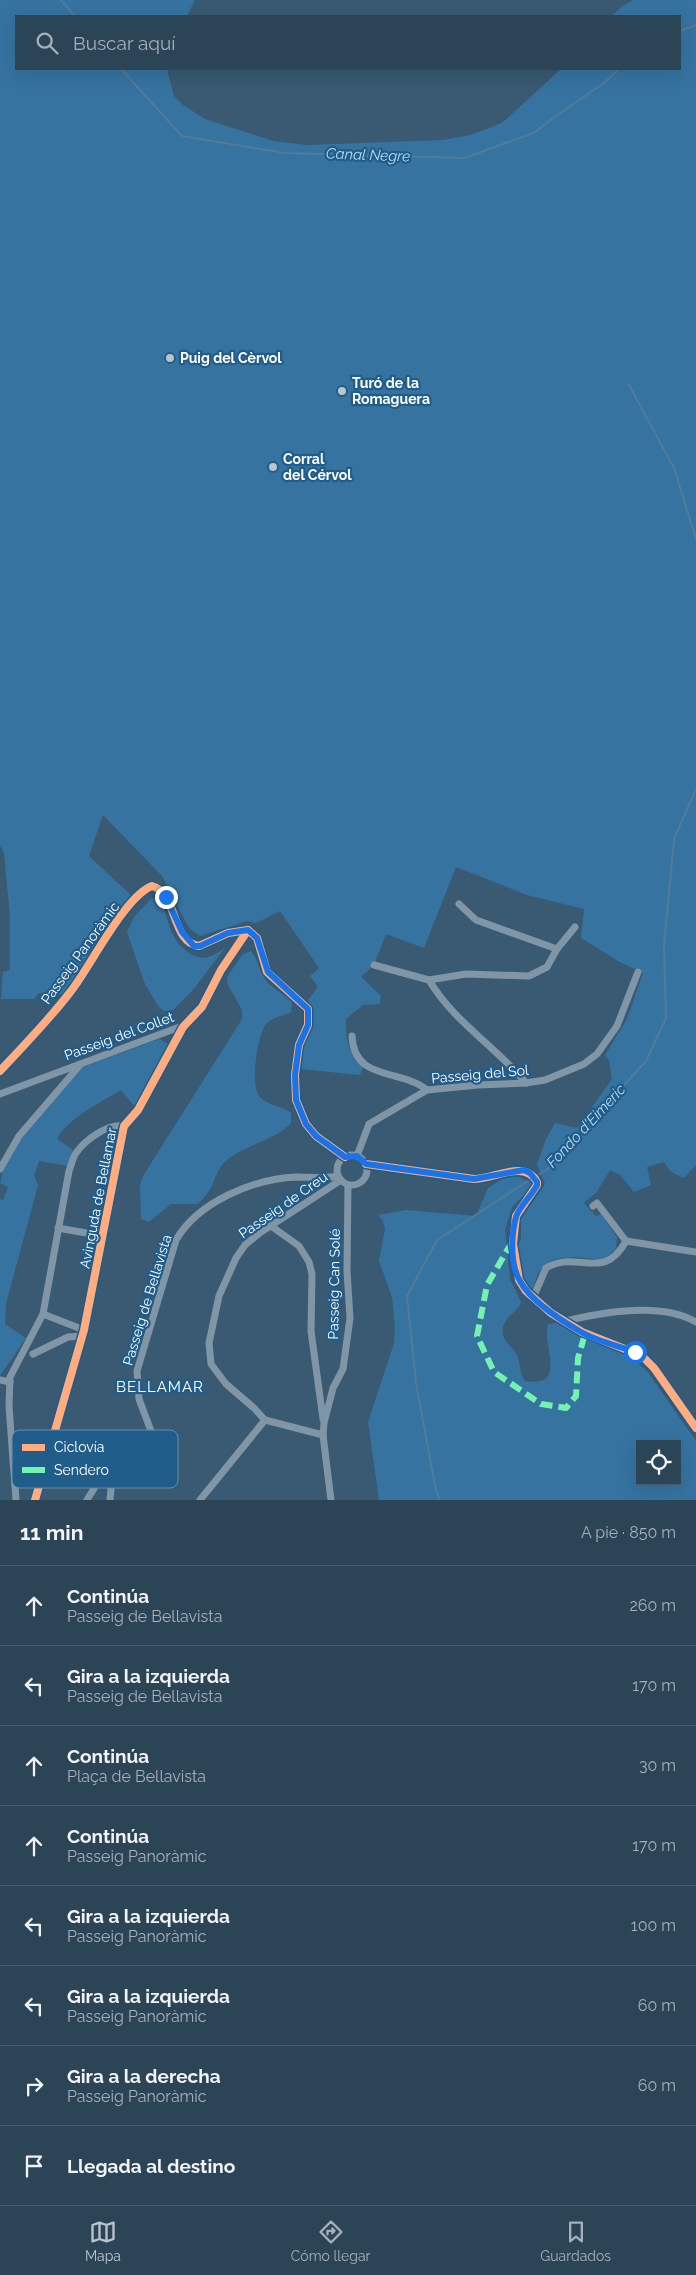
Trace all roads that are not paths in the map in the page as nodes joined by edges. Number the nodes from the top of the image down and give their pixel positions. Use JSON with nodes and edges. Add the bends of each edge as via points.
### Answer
{"nodes":[{"id":1,"x":459,"y":904,"type":"dead end"},
{"id":2,"x":575,"y":927,"type":"dead end"},
{"id":3,"x":248,"y":930,"type":"junction"},
{"id":4,"x":557,"y":949,"type":"junction"},
{"id":5,"x":374,"y":965,"type":"dead end"},
{"id":6,"x":638,"y":972,"type":"dead end"},
{"id":7,"x":429,"y":980,"type":"junction"},
{"id":8,"x":185,"y":1025,"type":"junction"},
{"id":9,"x":159,"y":1034,"type":"junction"},
{"id":10,"x":352,"y":1036,"type":"dead end"},
{"id":11,"x":170,"y":1051,"type":"junction"},
{"id":12,"x":80,"y":1064,"type":"junction"},
{"id":13,"x":0,"y":1071,"type":"edge"},
{"id":14,"x":62,"y":1071,"type":"junction"},
{"id":15,"x":68,"y":1077,"type":"junction"},
{"id":16,"x":526,"y":1083,"type":"junction"},
{"id":17,"x":427,"y":1090,"type":"junction"},
{"id":18,"x":0,"y":1094,"type":"edge"},
{"id":19,"x":123,"y":1130,"type":"junction"},
{"id":20,"x":357,"y":1156,"type":"junction"},
{"id":21,"x":345,"y":1157,"type":"junction"},
{"id":22,"x":366,"y":1164,"type":"junction"},
{"id":23,"x":0,"y":1169,"type":"edge"},
{"id":24,"x":339,"y":1178,"type":"junction"},
{"id":25,"x":348,"y":1185,"type":"junction"},
{"id":26,"x":593,"y":1206,"type":"dead end"},
{"id":27,"x":270,"y":1226,"type":"junction"},
{"id":28,"x":58,"y":1228,"type":"junction"},
{"id":29,"x":103,"y":1236,"type":"junction"},
{"id":30,"x":626,"y":1241,"type":"junction"},
{"id":31,"x":696,"y":1252,"type":"edge"},
{"id":32,"x":533,"y":1298,"type":"junction"},
{"id":33,"x":43,"y":1314,"type":"junction"},
{"id":34,"x":566,"y":1321,"type":"junction"},
{"id":35,"x":696,"y":1322,"type":"edge"},
{"id":36,"x":83,"y":1333,"type":"junction"},
{"id":37,"x":33,"y":1354,"type":"dead end"},
{"id":38,"x":0,"y":1380,"type":"edge"},
{"id":39,"x":10,"y":1382,"type":"junction"},
{"id":40,"x":264,"y":1420,"type":"junction"},
{"id":41,"x":324,"y":1423,"type":"junction"},
{"id":42,"x":696,"y":1428,"type":"edge"},
{"id":43,"x":55,"y":1430,"type":"edge"},
{"id":44,"x":150,"y":1430,"type":"edge"},
{"id":45,"x":324,"y":1435,"type":"junction"},
{"id":46,"x":12,"y":1446,"type":"edge"},
{"id":47,"x":94,"y":1488,"type":"edge"},
{"id":48,"x":87,"y":1500,"type":"edge"},
{"id":49,"x":200,"y":1500,"type":"edge"},
{"id":50,"x":331,"y":1500,"type":"edge"}],
"edges":[{"from":1,"to":4,"type":"street","via":[[476,920]]},
{"from":2,"to":4,"type":"street"},
{"from":3,"to":8,"type":"street","name":"Avinguda de Bellamar","via":[[221,970],[202,1008]]},
{"from":3,"to":13,"type":"street","name":"Passeig Panoràmic","via":[[239,930],[194,946],[182,932],[160,888],[148,888],[128,908],[95,952],[72,990]]},
{"from":3,"to":21,"type":"street","via":[[257,938],[268,972],[308,1009],[308,1025],[299,1045],[296,1067],[296,1100],[306,1124],[316,1136]]},
{"from":4,"to":7,"type":"street","via":[[547,967],[529,976],[466,974]]},
{"from":5,"to":7,"type":"street"},
{"from":6,"to":16,"type":"street","name":"Passeig del Sol","via":[[617,1026],[597,1054],[568,1071]]},
{"from":7,"to":16,"type":"street","via":[[440,999]]},
{"from":8,"to":9,"type":"street","name":"Passeig del Collet"},
{"from":8,"to":11,"type":"street","name":"Avinguda de Bellamar"},
{"from":9,"to":11,"type":"street","via":[[170,1040]]},
{"from":9,"to":12,"type":"street","name":"Passeig del Collet"},
{"from":10,"to":17,"type":"street","via":[[360,1061],[377,1071],[411,1080]]},
{"from":11,"to":19,"type":"street","name":"Avinguda de Bellamar","via":[[138,1110]]},
{"from":12,"to":14,"type":"street","name":"Passeig del Collet"},
{"from":12,"to":15,"type":"street"},
{"from":14,"to":15,"type":"street","name":"Passeig del Collet"},
{"from":14,"to":18,"type":"street","name":"Passeig del Collet"},
{"from":15,"to":23,"type":"street","via":[[18,1136]]},
{"from":16,"to":17,"type":"street","name":"Passeig del Sol"},
{"from":17,"to":20,"type":"street","name":"Passeig del Sol","via":[[369,1124]]},
{"from":19,"to":28,"type":"street","via":[[107,1130],[92,1138],[76,1153]]},
{"from":19,"to":29,"type":"street","name":"Avinguda de Bellamar"},
{"from":20,"to":21,"type":"street"},
{"from":20,"to":22,"type":"street"},
{"from":21,"to":24,"type":"street","via":[[339,1162]]},
{"from":22,"to":25,"type":"street","via":[[364,1180]]},
{"from":22,"to":32,"type":"street","via":[[474,1179],[524,1170],[534,1177],[536,1187],[516,1216],[513,1240],[519,1280]]},
{"from":24,"to":25,"type":"street"},
{"from":24,"to":27,"type":"street","name":"Passeig de Creu"},
{"from":24,"to":44,"type":"street","name":"Passeig de Bellavista","via":[[295,1177],[257,1184],[208,1208],[181,1232],[137,1371],[139,1399]]},
{"from":25,"to":41,"type":"street","name":"Passeig Can Solé","via":[[350,1318],[343,1369],[333,1388]]},
{"from":26,"to":30,"type":"street","via":[[597,1203]]},
{"from":27,"to":40,"type":"street","name":"Passeig de Creu","via":[[244,1245],[236,1258],[219,1296],[209,1348],[211,1364],[218,1375]]},
{"from":27,"to":41,"type":"street","via":[[299,1246],[309,1262],[312,1274],[311,1330]]},
{"from":28,"to":29,"type":"street"},
{"from":28,"to":33,"type":"street"},
{"from":29,"to":36,"type":"street","name":"Avinguda de Bellamar"},
{"from":30,"to":31,"type":"street"},
{"from":30,"to":32,"type":"street","via":[[617,1256],[608,1262],[562,1261],[546,1268]]},
{"from":32,"to":34,"type":"street"},
{"from":33,"to":36,"type":"street"},
{"from":33,"to":39,"type":"street"},
{"from":34,"to":35,"type":"street","via":[[652,1310]]},
{"from":34,"to":42,"type":"street","via":[[582,1332],[645,1359]]},
{"from":36,"to":37,"type":"street"},
{"from":36,"to":43,"type":"street","name":"Avinguda de Bellamar"},
{"from":38,"to":39,"type":"street"},
{"from":39,"to":46,"type":"street"},
{"from":40,"to":45,"type":"street"},
{"from":40,"to":49,"type":"street"},
{"from":41,"to":45,"type":"street","name":"Passeig Can Solé"},
{"from":45,"to":50,"type":"street","name":"Passeig Can Solé"},
{"from":47,"to":48,"type":"street"}]}
